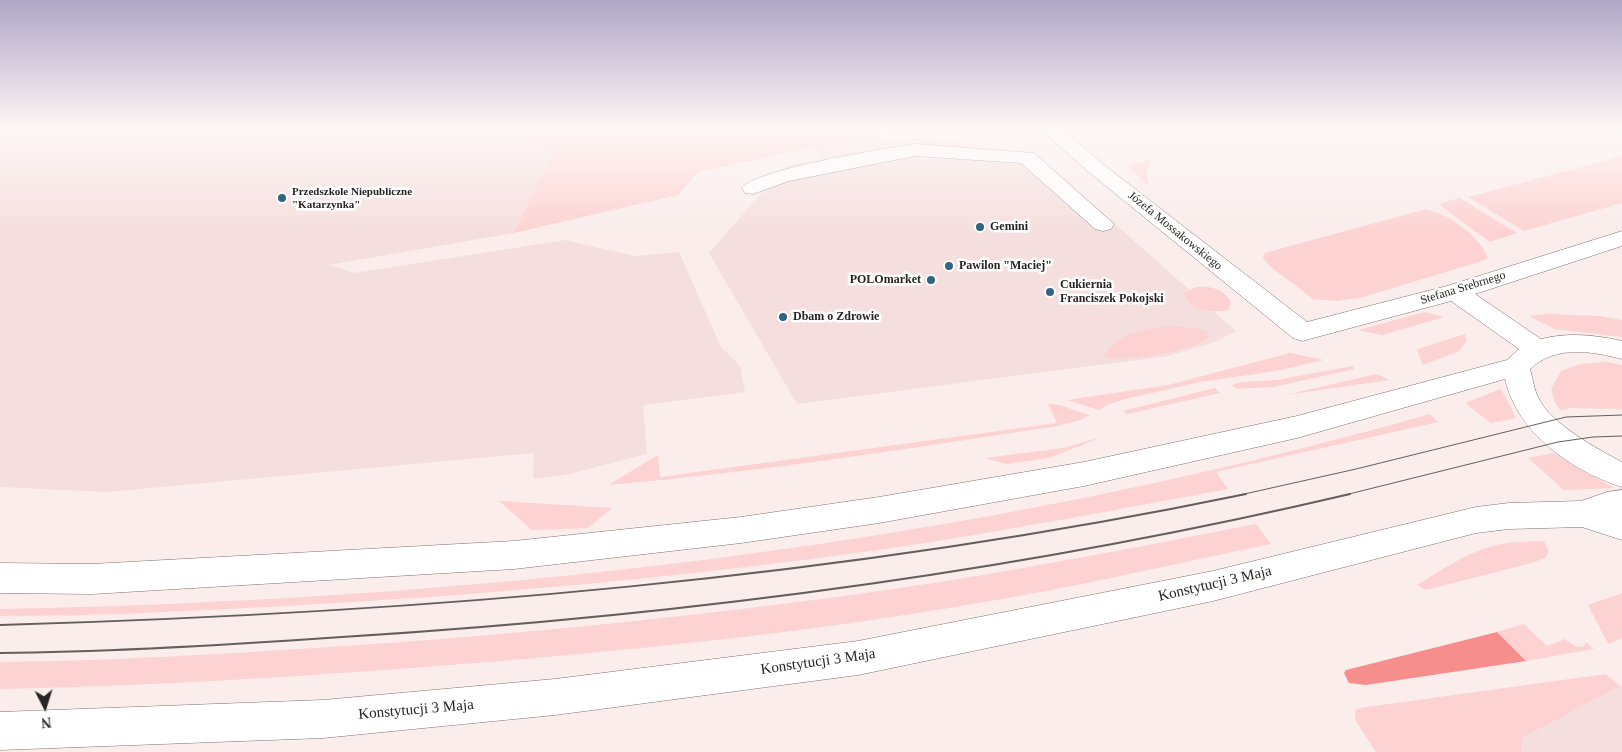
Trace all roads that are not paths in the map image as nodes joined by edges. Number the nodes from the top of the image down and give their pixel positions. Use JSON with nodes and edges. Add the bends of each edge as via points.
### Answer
{"nodes":[{"id":1,"x":844,"y":163,"type":"edge"},
{"id":2,"x":1034,"y":163,"type":"edge"},
{"id":3,"x":1091,"y":163,"type":"edge"},
{"id":4,"x":753,"y":188,"type":"dead end"},
{"id":5,"x":1102,"y":224,"type":"dead end"},
{"id":6,"x":1622,"y":238,"type":"edge"},
{"id":7,"x":1455,"y":292,"type":"junction"},
{"id":8,"x":1302,"y":332,"type":"joint"},
{"id":9,"x":1622,"y":350,"type":"edge"},
{"id":10,"x":1527,"y":359,"type":"junction"},
{"id":11,"x":1622,"y":475,"type":"edge"},
{"id":12,"x":1622,"y":503,"type":"edge"},
{"id":13,"x":1582,"y":514,"type":"junction"},
{"id":14,"x":1622,"y":527,"type":"edge"},
{"id":15,"x":0,"y":578,"type":"edge"},
{"id":16,"x":0,"y":731,"type":"edge"}],
"edges":[{"from":1,"to":4,"type":"street","via":[[782,176]]},
{"from":2,"to":5,"type":"street"},
{"from":3,"to":8,"type":"street","name":"Józefa Mossakowskiego"},
{"from":6,"to":7,"type":"street","name":"Stefana Srebrnego"},
{"from":7,"to":8,"type":"street","name":"Stefana Srebrnego"},
{"from":7,"to":10,"type":"street"},
{"from":9,"to":10,"type":"street","via":[[1577,343],[1552,345]]},
{"from":10,"to":11,"type":"street","via":[[1526,402],[1546,427],[1578,452]]},
{"from":10,"to":15,"type":"street","via":[[1297,427],[1084,474],[741,530],[514,554],[92,579]]},
{"from":12,"to":13,"type":"street","name":"Konstytucji 3 Maja"},
{"from":13,"to":14,"type":"street"},
{"from":13,"to":16,"type":"street","name":"Konstytucji 3 Maja","via":[[1476,520],[1212,586],[858,658],[555,697],[323,719]]}]}
